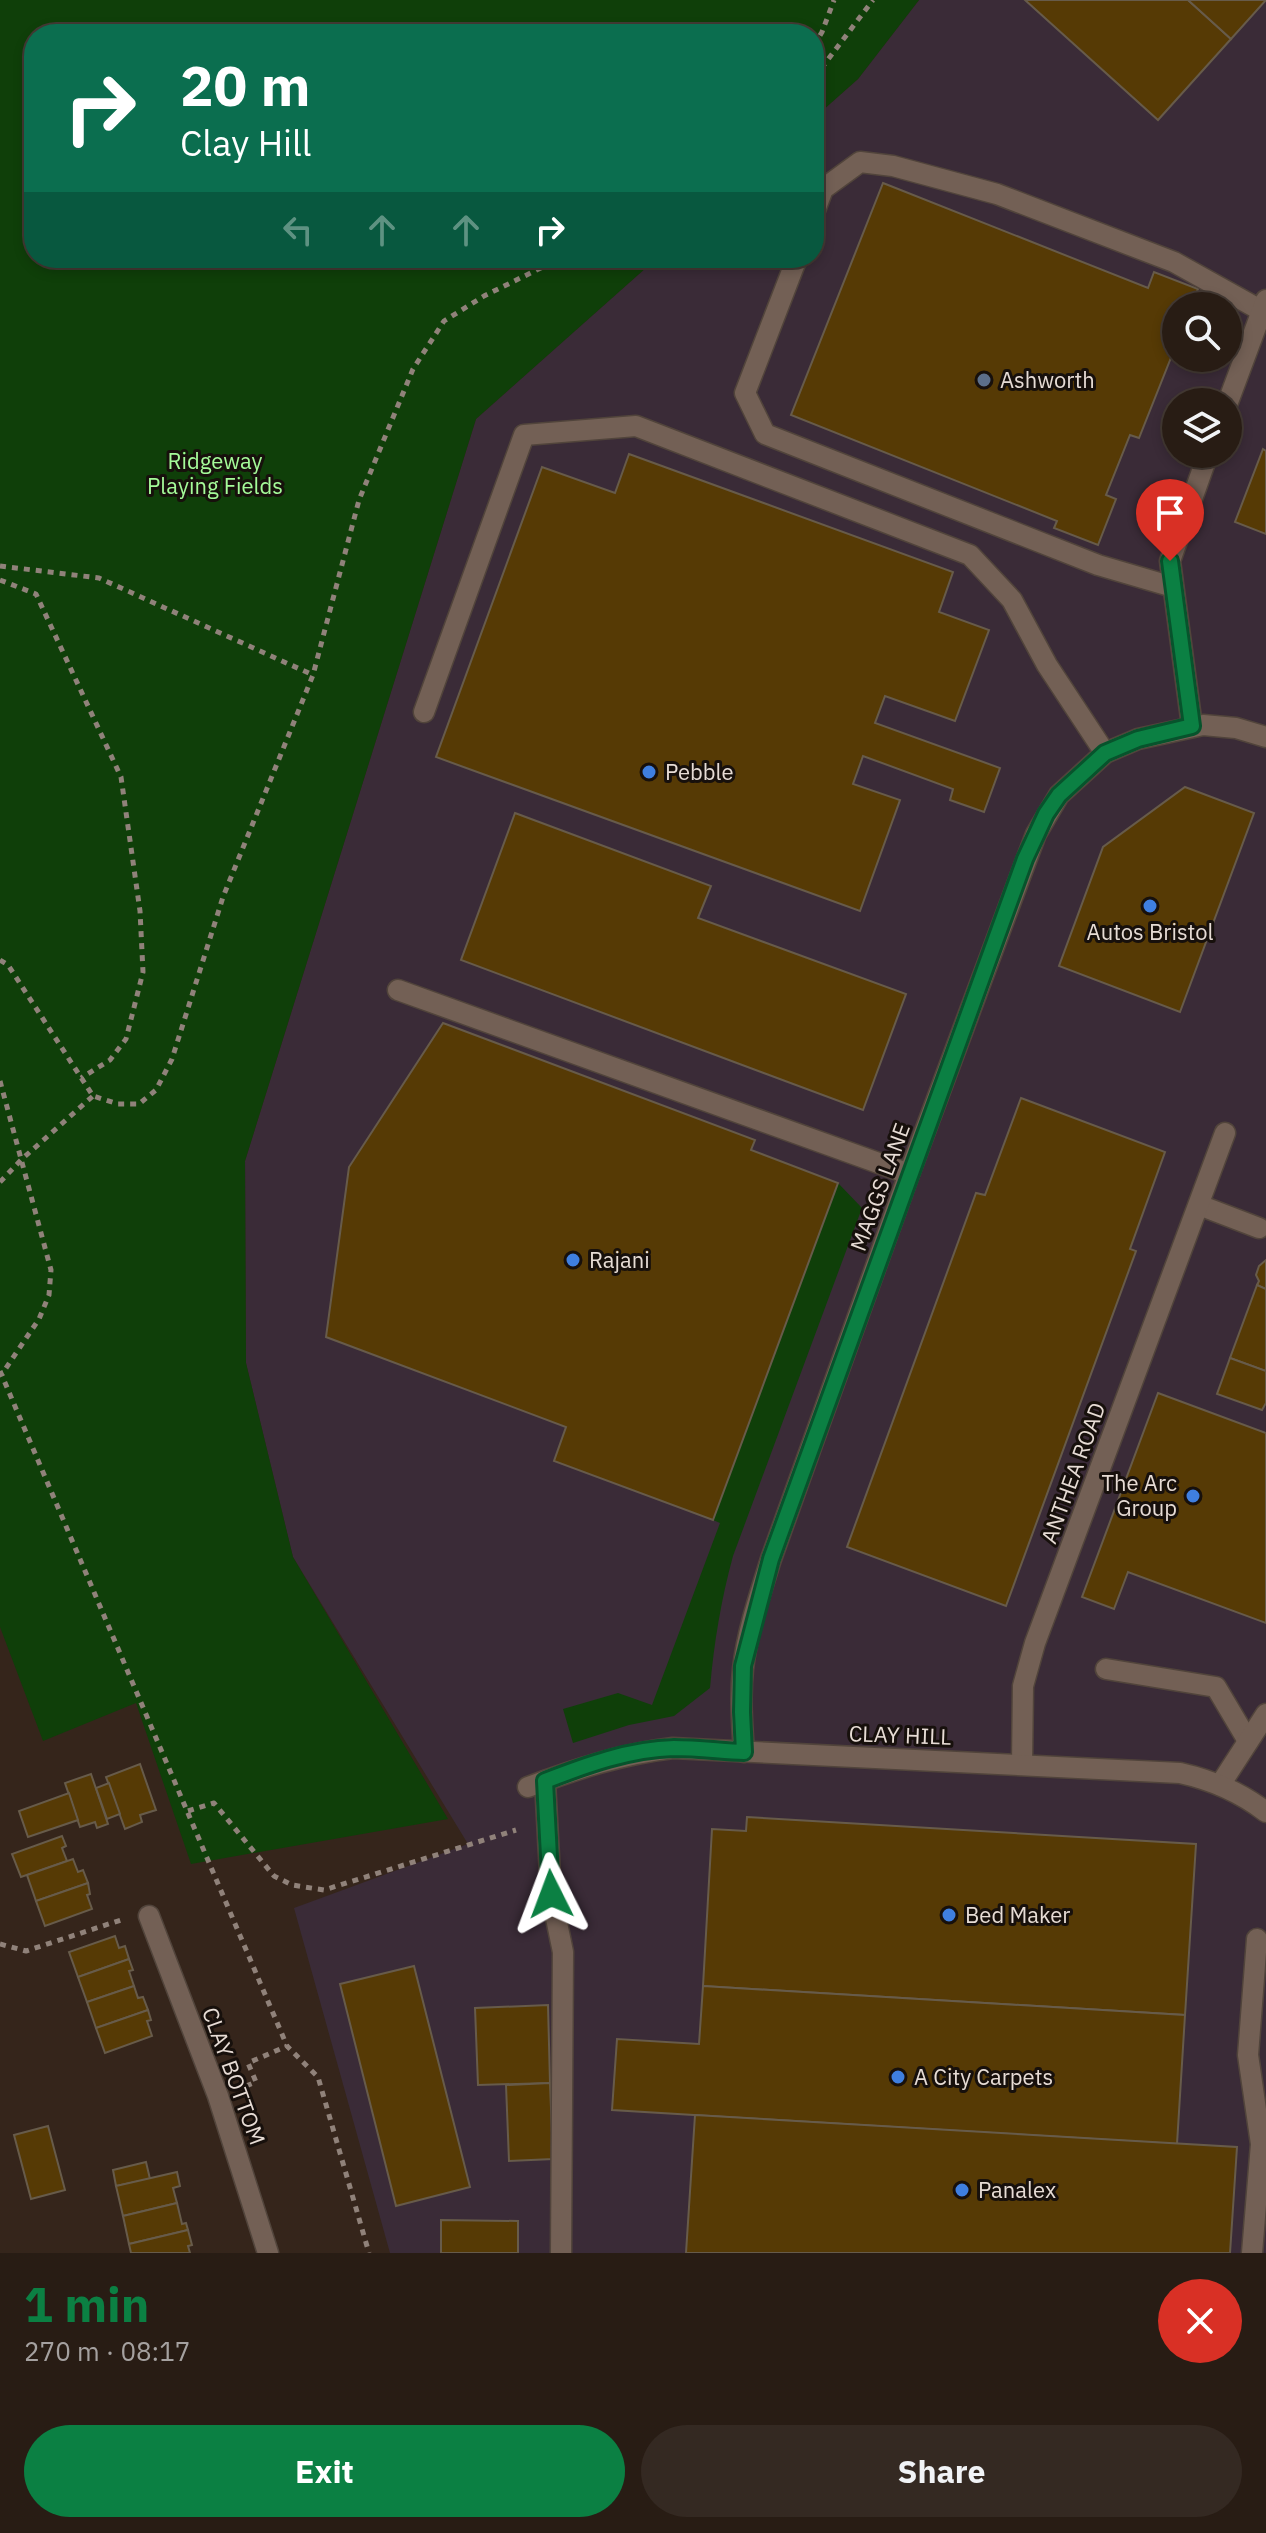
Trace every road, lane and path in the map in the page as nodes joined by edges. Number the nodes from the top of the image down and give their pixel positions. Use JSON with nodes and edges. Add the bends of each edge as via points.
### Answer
{"nodes":[{"id":1,"x":834,"y":0,"type":"edge"},
{"id":2,"x":873,"y":0,"type":"edge"},
{"id":3,"x":824,"y":27,"type":"edge"},
{"id":4,"x":824,"y":65,"type":"edge"},
{"id":5,"x":824,"y":188,"type":"edge"},
{"id":6,"x":541,"y":268,"type":"edge"},
{"id":7,"x":793,"y":268,"type":"edge"},
{"id":8,"x":1264,"y":305,"type":"edge"},
{"id":9,"x":1233,"y":388,"type":"edge"},
{"id":10,"x":1203,"y":468,"type":"edge"},
{"id":11,"x":0,"y":566,"type":"edge"},
{"id":12,"x":0,"y":580,"type":"edge"},
{"id":13,"x":1173,"y":587,"type":"junction"},
{"id":14,"x":313,"y":675,"type":"junction"},
{"id":15,"x":424,"y":712,"type":"dead end"},
{"id":16,"x":1192,"y":726,"type":"junction"},
{"id":17,"x":1266,"y":737,"type":"edge"},
{"id":18,"x":1105,"y":753,"type":"junction"},
{"id":19,"x":0,"y":960,"type":"edge"},
{"id":20,"x":398,"y":990,"type":"dead end"},
{"id":21,"x":81,"y":1078,"type":"junction"},
{"id":22,"x":0,"y":1081,"type":"edge"},
{"id":23,"x":93,"y":1096,"type":"junction"},
{"id":24,"x":1225,"y":1133,"type":"dead end"},
{"id":25,"x":22,"y":1159,"type":"junction"},
{"id":26,"x":909,"y":1174,"type":"junction"},
{"id":27,"x":0,"y":1182,"type":"edge"},
{"id":28,"x":1199,"y":1205,"type":"junction"},
{"id":29,"x":1259,"y":1228,"type":"dead end"},
{"id":30,"x":1,"y":1373,"type":"edge"},
{"id":31,"x":1106,"y":1669,"type":"dead end"},
{"id":32,"x":1266,"y":1714,"type":"edge"},
{"id":33,"x":1248,"y":1741,"type":"junction"},
{"id":34,"x":744,"y":1752,"type":"junction"},
{"id":35,"x":1022,"y":1764,"type":"junction"},
{"id":36,"x":536,"y":1784,"type":"junction"},
{"id":37,"x":1220,"y":1785,"type":"junction"},
{"id":38,"x":188,"y":1811,"type":"junction"},
{"id":39,"x":1266,"y":1812,"type":"edge"},
{"id":40,"x":149,"y":1916,"type":"joint"},
{"id":41,"x":1257,"y":1939,"type":"dead end"},
{"id":42,"x":0,"y":1944,"type":"edge"},
{"id":43,"x":287,"y":2046,"type":"junction"},
{"id":44,"x":218,"y":2096,"type":"junction"},
{"id":45,"x":268,"y":2253,"type":"edge"},
{"id":46,"x":369,"y":2253,"type":"edge"},
{"id":47,"x":561,"y":2253,"type":"edge"},
{"id":48,"x":1252,"y":2253,"type":"edge"}],
"edges":[{"from":1,"to":3,"type":"path"},
{"from":2,"to":4,"type":"path"},
{"from":5,"to":8,"type":"street","via":[[860,162],[893,166],[997,194],[1159,257]]},
{"from":6,"to":14,"type":"path","via":[[444,321],[413,369],[359,500]]},
{"from":7,"to":13,"type":"street","via":[[745,393],[765,434],[1098,565]]},
{"from":8,"to":9,"type":"street"},
{"from":10,"to":13,"type":"street","via":[[1171,553]]},
{"from":11,"to":14,"type":"path","via":[[99,578]]},
{"from":12,"to":21,"type":"path","via":[[36,594],[121,777],[143,972],[126,1039],[110,1060]]},
{"from":13,"to":16,"type":"street"},
{"from":14,"to":23,"type":"path","via":[[223,897],[167,1069],[156,1090],[139,1104]]},
{"from":15,"to":18,"type":"street","via":[[524,435],[636,426],[970,555],[1012,600]]},
{"from":16,"to":17,"type":"street","name":"MAGGS LANE","via":[[1216,725]]},
{"from":16,"to":18,"type":"street","name":"MAGGS LANE"},
{"from":18,"to":26,"type":"street","name":"MAGGS LANE","via":[[1059,795],[1036,834]]},
{"from":19,"to":21,"type":"path"},
{"from":20,"to":26,"type":"street"},
{"from":21,"to":23,"type":"path"},
{"from":22,"to":25,"type":"path"},
{"from":23,"to":25,"type":"path"},
{"from":24,"to":28,"type":"street","name":"ANTHEA ROAD"},
{"from":25,"to":27,"type":"path"},
{"from":25,"to":30,"type":"path","via":[[51,1270],[49,1295],[39,1319]]},
{"from":26,"to":34,"type":"street","name":"MAGGS LANE","via":[[761,1591],[743,1666]]},
{"from":28,"to":29,"type":"street"},
{"from":28,"to":35,"type":"street","name":"ANTHEA ROAD","via":[[1032,1654],[1023,1686]]},
{"from":30,"to":38,"type":"path"},
{"from":31,"to":33,"type":"street","via":[[1216,1687]]},
{"from":32,"to":33,"type":"street"},
{"from":33,"to":37,"type":"street"},
{"from":34,"to":35,"type":"street","name":"CLAY HILL"},
{"from":34,"to":36,"type":"street","name":"CLAY HILL","via":[[646,1752]]},
{"from":35,"to":37,"type":"street","name":"CLAY HILL","via":[[1169,1771]]},
{"from":36,"to":38,"type":"path","via":[[531,1810],[514,1832],[324,1890],[274,1876],[214,1803]]},
{"from":36,"to":47,"type":"street","via":[[563,1952]]},
{"from":37,"to":39,"type":"street","name":"CLAY HILL"},
{"from":38,"to":43,"type":"path"},
{"from":40,"to":42,"type":"path","via":[[120,1920],[26,1951]]},
{"from":40,"to":44,"type":"street","name":"CLAY BOTTOM"},
{"from":41,"to":48,"type":"street","via":[[1248,2055],[1261,2144]]},
{"from":43,"to":44,"type":"path","via":[[248,2063],[256,2082]]},
{"from":43,"to":46,"type":"path","via":[[318,2077]]},
{"from":44,"to":45,"type":"street","name":"CLAY BOTTOM"}]}
